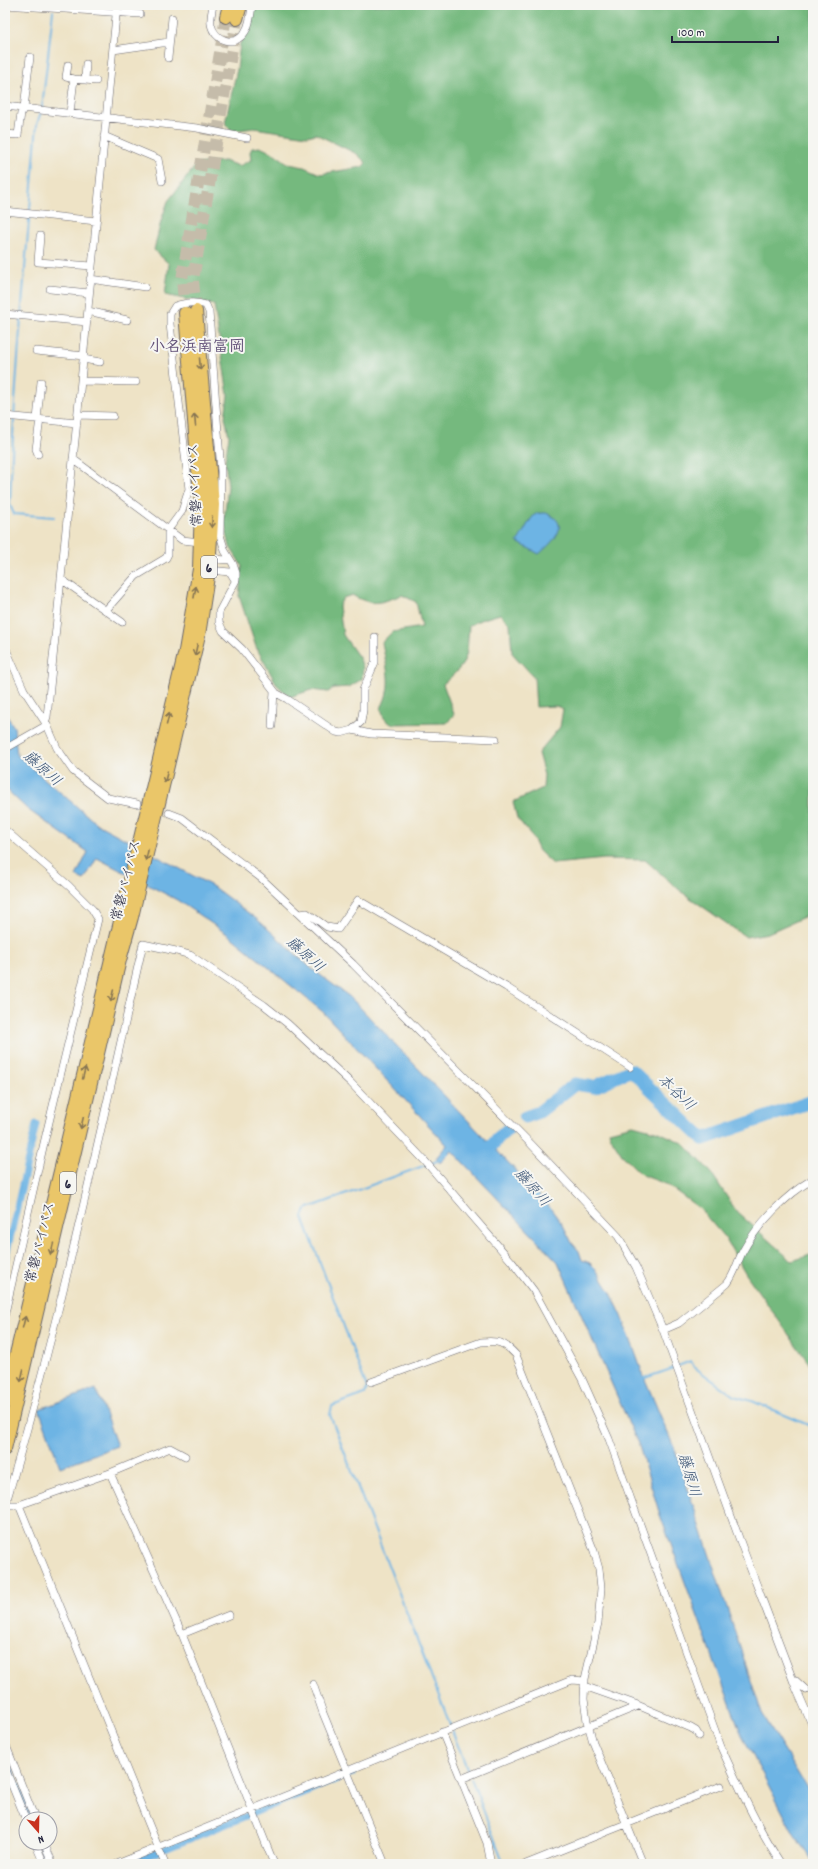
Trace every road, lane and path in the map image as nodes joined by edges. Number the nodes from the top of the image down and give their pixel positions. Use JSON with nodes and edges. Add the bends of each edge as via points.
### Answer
{"nodes":[{"id":1,"x":5,"y":5,"type":"edge"},
{"id":2,"x":117,"y":5,"type":"edge"},
{"id":3,"x":213,"y":5,"type":"edge"},
{"id":4,"x":241,"y":5,"type":"edge"},
{"id":5,"x":252,"y":5,"type":"edge"},
{"id":6,"x":231,"y":13,"type":"tunnel mouth"},
{"id":7,"x":116,"y":14,"type":"junction"},
{"id":8,"x":140,"y":14,"type":"dead end"},
{"id":9,"x":172,"y":18,"type":"dead end"},
{"id":10,"x":169,"y":42,"type":"junction"},
{"id":11,"x":113,"y":50,"type":"junction"},
{"id":12,"x":30,"y":57,"type":"dead end"},
{"id":13,"x":168,"y":58,"type":"dead end"},
{"id":14,"x":86,"y":64,"type":"dead end"},
{"id":15,"x":68,"y":65,"type":"dead end"},
{"id":16,"x":74,"y":78,"type":"junction"},
{"id":17,"x":85,"y":80,"type":"junction"},
{"id":18,"x":96,"y":81,"type":"dead end"},
{"id":19,"x":5,"y":106,"type":"edge"},
{"id":20,"x":23,"y":109,"type":"junction"},
{"id":21,"x":70,"y":113,"type":"junction"},
{"id":22,"x":106,"y":117,"type":"junction"},
{"id":23,"x":5,"y":134,"type":"edge"},
{"id":24,"x":104,"y":136,"type":"junction"},
{"id":25,"x":247,"y":138,"type":"dead end"},
{"id":26,"x":162,"y":181,"type":"dead end"},
{"id":27,"x":5,"y":211,"type":"edge"},
{"id":28,"x":96,"y":221,"type":"junction"},
{"id":29,"x":40,"y":236,"type":"dead end"},
{"id":30,"x":92,"y":266,"type":"junction"},
{"id":31,"x":90,"y":279,"type":"junction"},
{"id":32,"x":145,"y":287,"type":"dead end"},
{"id":33,"x":50,"y":289,"type":"dead end"},
{"id":34,"x":89,"y":293,"type":"junction"},
{"id":35,"x":88,"y":311,"type":"junction"},
{"id":36,"x":5,"y":314,"type":"edge"},
{"id":37,"x":127,"y":320,"type":"dead end"},
{"id":38,"x":87,"y":322,"type":"junction"},
{"id":39,"x":36,"y":351,"type":"dead end"},
{"id":40,"x":84,"y":358,"type":"junction"},
{"id":41,"x":100,"y":362,"type":"dead end"},
{"id":42,"x":82,"y":381,"type":"junction"},
{"id":43,"x":41,"y":382,"type":"dead end"},
{"id":44,"x":136,"y":382,"type":"dead end"},
{"id":45,"x":5,"y":416,"type":"edge"},
{"id":46,"x":113,"y":416,"type":"dead end"},
{"id":47,"x":39,"y":419,"type":"junction"},
{"id":48,"x":77,"y":419,"type":"junction"},
{"id":49,"x":38,"y":454,"type":"dead end"},
{"id":50,"x":73,"y":459,"type":"junction"},
{"id":51,"x":168,"y":530,"type":"junction"},
{"id":52,"x":200,"y":542,"type":"junction"},
{"id":53,"x":210,"y":554,"type":"junction"},
{"id":54,"x":230,"y":559,"type":"junction"},
{"id":55,"x":209,"y":570,"type":"junction"},
{"id":56,"x":62,"y":579,"type":"junction"},
{"id":57,"x":236,"y":580,"type":"junction"},
{"id":58,"x":106,"y":610,"type":"junction"},
{"id":59,"x":122,"y":622,"type":"dead end"},
{"id":60,"x":375,"y":637,"type":"dead end"},
{"id":61,"x":5,"y":647,"type":"edge"},
{"id":62,"x":274,"y":691,"type":"junction"},
{"id":63,"x":46,"y":723,"type":"junction"},
{"id":64,"x":272,"y":726,"type":"dead end"},
{"id":65,"x":352,"y":730,"type":"junction"},
{"id":66,"x":496,"y":739,"type":"dead end"},
{"id":67,"x":5,"y":749,"type":"edge"},
{"id":68,"x":146,"y":811,"type":"junction"},
{"id":69,"x":169,"y":813,"type":"dead end"},
{"id":70,"x":5,"y":830,"type":"edge"},
{"id":71,"x":127,"y":914,"type":"junction"},
{"id":72,"x":300,"y":914,"type":"junction"},
{"id":73,"x":630,"y":1067,"type":"dead end"},
{"id":74,"x":813,"y":1178,"type":"edge"},
{"id":75,"x":5,"y":1313,"type":"edge"},
{"id":76,"x":663,"y":1330,"type":"junction"},
{"id":77,"x":371,"y":1382,"type":"dead end"},
{"id":78,"x":5,"y":1400,"type":"edge"},
{"id":79,"x":5,"y":1449,"type":"edge"},
{"id":80,"x":185,"y":1456,"type":"dead end"},
{"id":81,"x":110,"y":1473,"type":"junction"},
{"id":82,"x":5,"y":1506,"type":"edge"},
{"id":83,"x":19,"y":1506,"type":"junction"},
{"id":84,"x":229,"y":1615,"type":"dead end"},
{"id":85,"x":182,"y":1634,"type":"junction"},
{"id":86,"x":795,"y":1680,"type":"dead end"},
{"id":87,"x":313,"y":1684,"type":"dead end"},
{"id":88,"x":585,"y":1684,"type":"junction"},
{"id":89,"x":806,"y":1690,"type":"dead end"},
{"id":90,"x":638,"y":1706,"type":"junction"},
{"id":91,"x":589,"y":1727,"type":"junction"},
{"id":92,"x":813,"y":1727,"type":"edge"},
{"id":93,"x":442,"y":1732,"type":"junction"},
{"id":94,"x":699,"y":1736,"type":"dead end"},
{"id":95,"x":5,"y":1743,"type":"edge"},
{"id":96,"x":5,"y":1768,"type":"edge"},
{"id":97,"x":347,"y":1770,"type":"junction"},
{"id":98,"x":461,"y":1780,"type":"junction"},
{"id":99,"x":721,"y":1786,"type":"dead end"},
{"id":100,"x":252,"y":1809,"type":"junction"},
{"id":101,"x":22,"y":1811,"type":"edge"},
{"id":102,"x":32,"y":1811,"type":"edge"},
{"id":103,"x":626,"y":1824,"type":"junction"},
{"id":104,"x":158,"y":1847,"type":"junction"},
{"id":105,"x":38,"y":1851,"type":"edge"},
{"id":106,"x":47,"y":1851,"type":"edge"},
{"id":107,"x":44,"y":1864,"type":"edge"},
{"id":108,"x":53,"y":1864,"type":"edge"},
{"id":109,"x":117,"y":1864,"type":"edge"},
{"id":110,"x":165,"y":1864,"type":"edge"},
{"id":111,"x":274,"y":1864,"type":"edge"},
{"id":112,"x":385,"y":1864,"type":"edge"},
{"id":113,"x":491,"y":1864,"type":"edge"},
{"id":114,"x":526,"y":1864,"type":"edge"},
{"id":115,"x":643,"y":1864,"type":"edge"},
{"id":116,"x":782,"y":1864,"type":"edge"}],
"edges":[{"from":1,"to":7,"type":"street"},
{"from":2,"to":7,"type":"street"},
{"from":3,"to":5,"type":"street","via":[[212,28],[219,38],[226,42],[237,39],[246,31]]},
{"from":4,"to":6,"type":"highway"},
{"from":7,"to":8,"type":"street"},
{"from":7,"to":11,"type":"street"},
{"from":9,"to":10,"type":"street"},
{"from":10,"to":11,"type":"street"},
{"from":10,"to":13,"type":"street"},
{"from":11,"to":22,"type":"street"},
{"from":12,"to":20,"type":"street"},
{"from":14,"to":17,"type":"street"},
{"from":15,"to":16,"type":"street","via":[[66,78]]},
{"from":16,"to":17,"type":"street"},
{"from":16,"to":21,"type":"street"},
{"from":17,"to":18,"type":"street"},
{"from":19,"to":20,"type":"street"},
{"from":20,"to":21,"type":"street"},
{"from":20,"to":23,"type":"street","via":[[18,135]]},
{"from":21,"to":22,"type":"street"},
{"from":22,"to":24,"type":"street"},
{"from":22,"to":25,"type":"street","via":[[197,128]]},
{"from":24,"to":26,"type":"street","via":[[158,159]]},
{"from":24,"to":28,"type":"street"},
{"from":27,"to":28,"type":"street"},
{"from":28,"to":30,"type":"street"},
{"from":29,"to":30,"type":"street","via":[[38,262]]},
{"from":30,"to":31,"type":"street"},
{"from":31,"to":32,"type":"street"},
{"from":31,"to":34,"type":"street"},
{"from":33,"to":34,"type":"street"},
{"from":34,"to":35,"type":"street"},
{"from":35,"to":37,"type":"street"},
{"from":35,"to":38,"type":"street"},
{"from":36,"to":38,"type":"street"},
{"from":38,"to":40,"type":"street"},
{"from":39,"to":40,"type":"street"},
{"from":40,"to":41,"type":"street"},
{"from":40,"to":42,"type":"street"},
{"from":42,"to":44,"type":"street"},
{"from":42,"to":48,"type":"street"},
{"from":43,"to":47,"type":"street"},
{"from":45,"to":47,"type":"street"},
{"from":46,"to":48,"type":"street"},
{"from":47,"to":48,"type":"street"},
{"from":47,"to":49,"type":"street","via":[[36,449]]},
{"from":48,"to":50,"type":"street"},
{"from":50,"to":51,"type":"street"},
{"from":50,"to":56,"type":"street"},
{"from":51,"to":52,"type":"street","via":[[182,540]]},
{"from":51,"to":54,"type":"street","via":[[182,511],[189,489],[170,314],[175,306],[195,302],[206,305],[209,312],[221,472],[220,535]]},
{"from":51,"to":58,"type":"street","via":[[166,558],[136,576]]},
{"from":52,"to":53,"type":"highway","name":"常磐バイパス","number":"6","one_way":true,"via":[[190,312],[213,505]]},
{"from":68,"to":52,"type":"highway","name":"常磐バイパス","number":"6","one_way":true,"via":[[185,651],[199,569]]},
{"from":53,"to":54,"type":"street","via":[[217,559]]},
{"from":53,"to":55,"type":"highway","name":"常磐バイパス","number":"6"},
{"from":54,"to":57,"type":"street"},
{"from":55,"to":57,"type":"street","via":[[230,572]]},
{"from":55,"to":68,"type":"highway","name":"常磐バイパス","number":"6","one_way":true,"via":[[199,635]]},
{"from":56,"to":58,"type":"street"},
{"from":56,"to":63,"type":"street"},
{"from":57,"to":62,"type":"street","via":[[219,612],[221,628],[242,649]]},
{"from":58,"to":59,"type":"street"},
{"from":60,"to":65,"type":"street","via":[[375,662],[363,690],[363,717]]},
{"from":61,"to":63,"type":"street","via":[[24,690]]},
{"from":62,"to":64,"type":"street"},
{"from":62,"to":65,"type":"street","via":[[336,732]]},
{"from":63,"to":67,"type":"street"},
{"from":63,"to":68,"type":"street","via":[[66,762],[80,778],[108,798]]},
{"from":65,"to":66,"type":"street","via":[[371,734]]},
{"from":68,"to":71,"type":"highway","name":"常磐バイパス","number":"6"},
{"from":69,"to":72,"type":"street","via":[[182,818],[261,878]]},
{"from":70,"to":75,"type":"street","via":[[69,886],[98,918]]},
{"from":78,"to":71,"type":"highway","name":"常磐バイパス","number":"6","one_way":true},
{"from":71,"to":79,"type":"highway","name":"常磐バイパス","number":"6","one_way":true,"via":[[120,960]]},
{"from":72,"to":73,"type":"street","via":[[307,913],[327,927],[338,929],[358,900],[506,987]]},
{"from":72,"to":76,"type":"street","via":[[354,964],[618,1236],[636,1267]]},
{"from":74,"to":76,"type":"street","via":[[764,1220],[743,1251],[727,1284],[679,1324]]},
{"from":76,"to":92,"type":"street","via":[[743,1549]]},
{"from":77,"to":88,"type":"street","via":[[481,1342],[495,1341],[507,1346],[516,1355],[599,1569],[600,1606]]},
{"from":80,"to":81,"type":"street","via":[[170,1448]]},
{"from":81,"to":83,"type":"street"},
{"from":81,"to":85,"type":"street"},
{"from":82,"to":83,"type":"street"},
{"from":82,"to":116,"type":"street","via":[[42,1372],[98,1144],[142,944],[176,950],[200,961],[264,1004],[351,1083],[424,1160],[534,1291],[582,1379],[609,1440],[721,1747],[741,1793]]},
{"from":83,"to":104,"type":"street"},
{"from":84,"to":85,"type":"street"},
{"from":85,"to":100,"type":"street"},
{"from":86,"to":89,"type":"street"},
{"from":87,"to":97,"type":"street"},
{"from":88,"to":90,"type":"street"},
{"from":88,"to":91,"type":"street","via":[[584,1699]]},
{"from":88,"to":93,"type":"street","via":[[572,1680]]},
{"from":90,"to":91,"type":"street"},
{"from":90,"to":94,"type":"street","via":[[695,1729]]},
{"from":91,"to":98,"type":"street"},
{"from":91,"to":103,"type":"street"},
{"from":93,"to":97,"type":"street"},
{"from":93,"to":98,"type":"street"},
{"from":95,"to":102,"type":"street"},
{"from":96,"to":101,"type":"street"},
{"from":97,"to":100,"type":"street"},
{"from":97,"to":112,"type":"street"},
{"from":98,"to":113,"type":"street","via":[[489,1848]]},
{"from":99,"to":103,"type":"street"},
{"from":100,"to":104,"type":"street"},
{"from":100,"to":111,"type":"street"},
{"from":103,"to":114,"type":"street"},
{"from":103,"to":115,"type":"street"},
{"from":104,"to":109,"type":"street"},
{"from":104,"to":110,"type":"street"},
{"from":105,"to":107,"type":"street"},
{"from":106,"to":108,"type":"street"}]}
